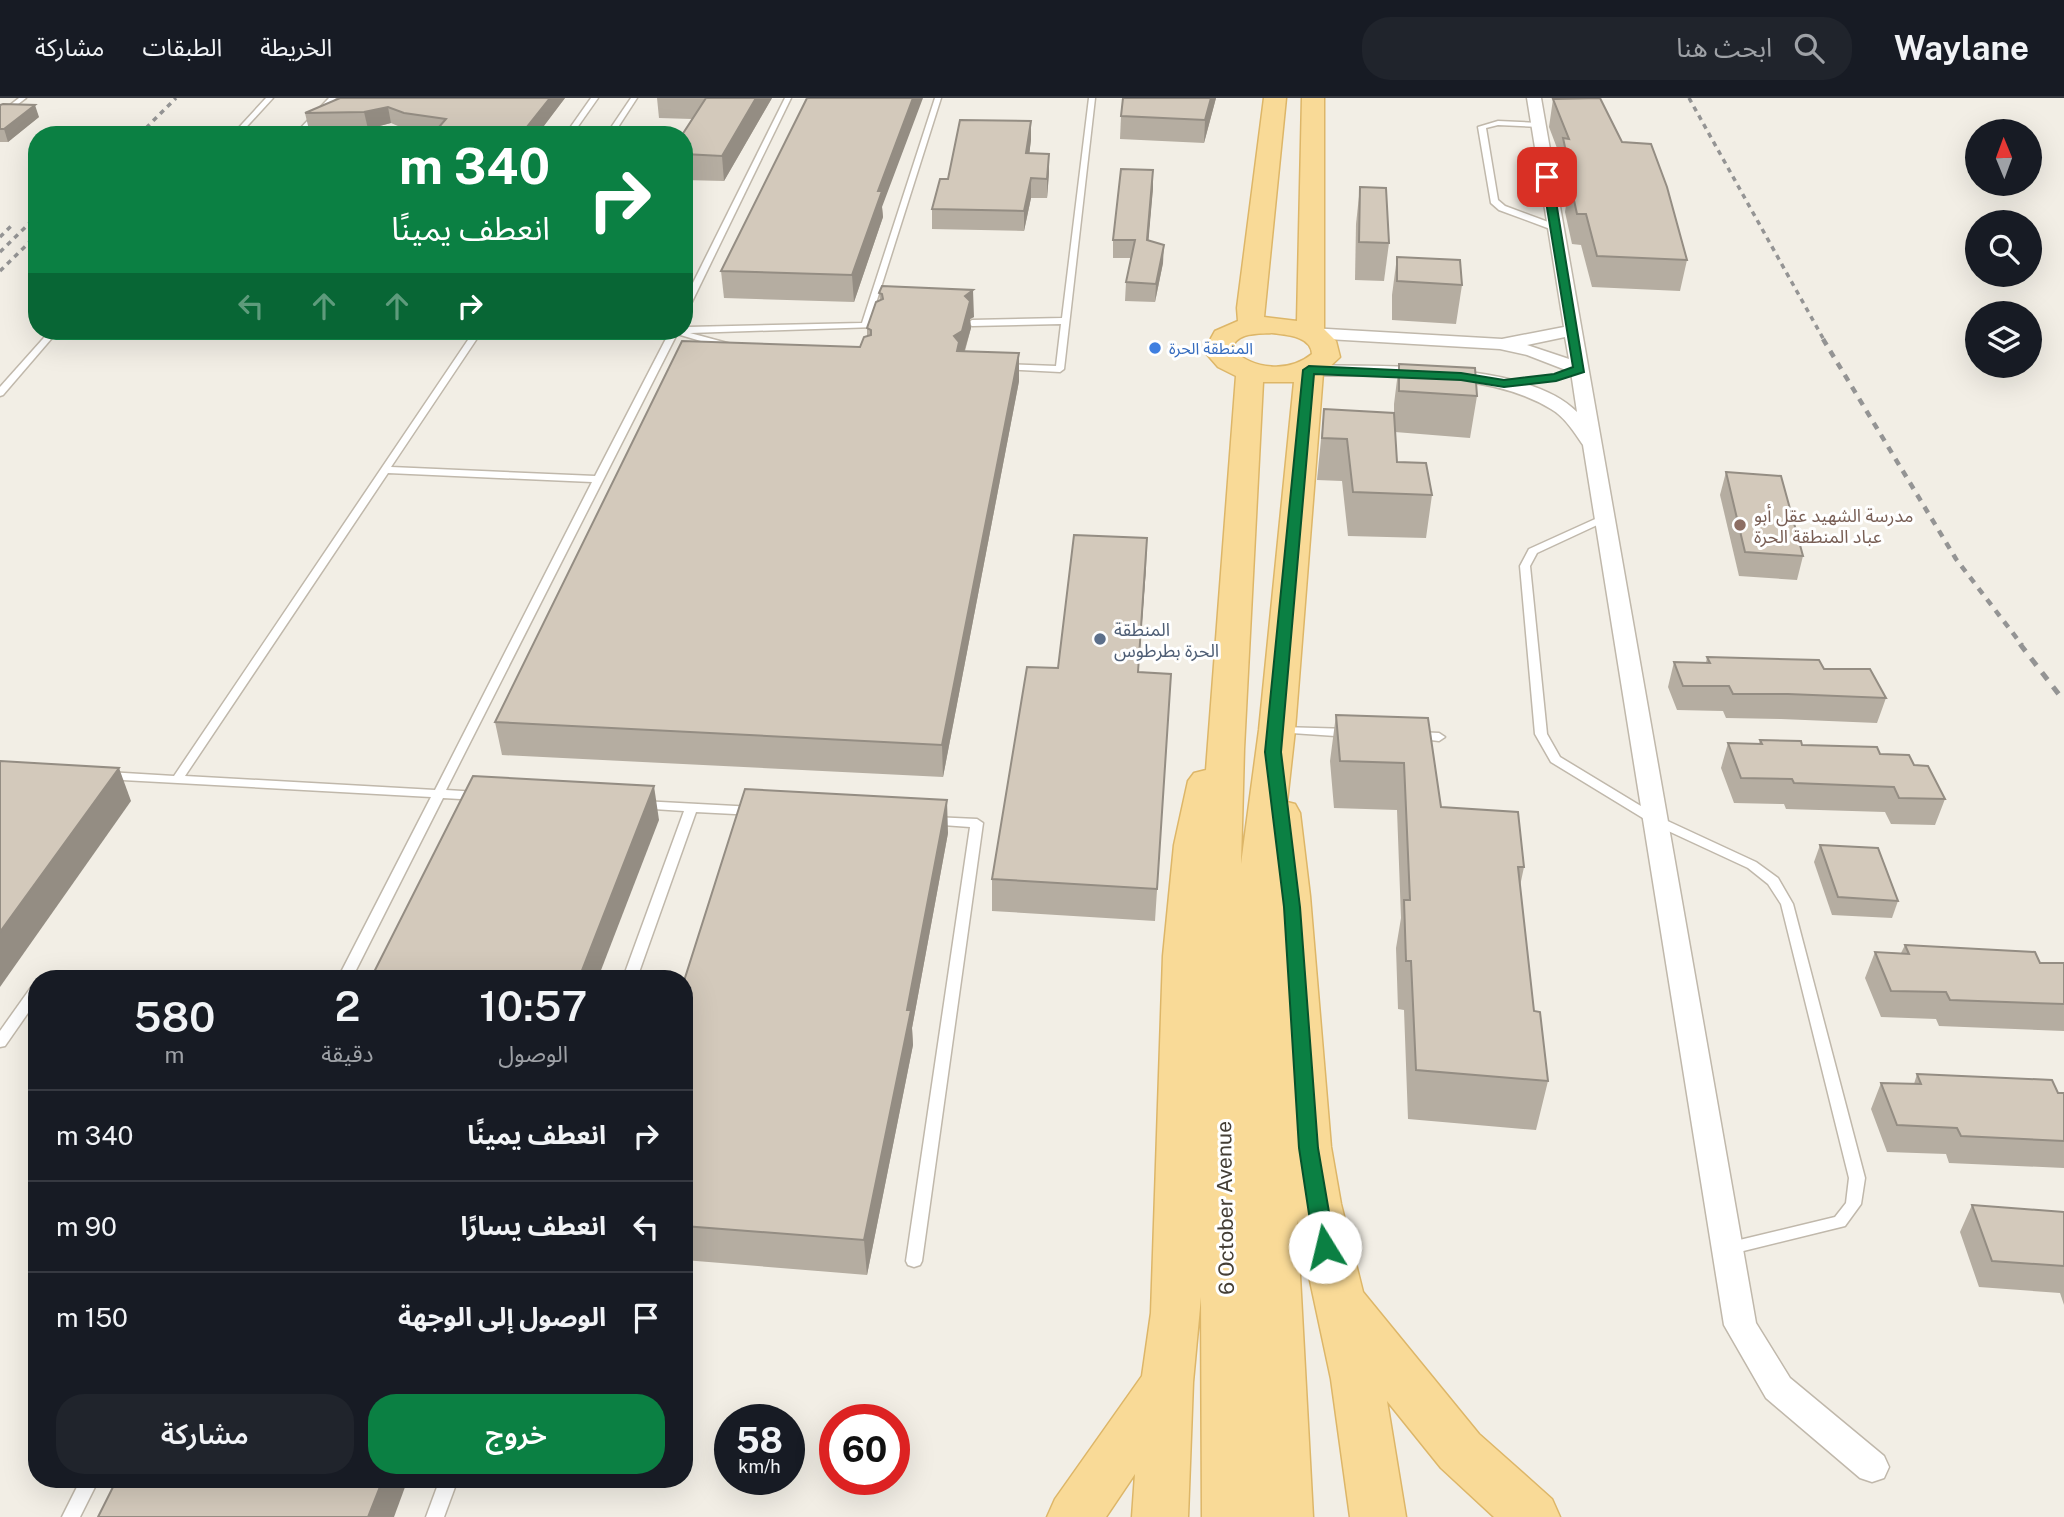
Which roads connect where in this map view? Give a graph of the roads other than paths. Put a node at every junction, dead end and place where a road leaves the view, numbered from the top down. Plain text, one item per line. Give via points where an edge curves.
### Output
1 (23, 98) edge
2 (270, 98) edge
3 (334, 98) edge
4 (595, 98) edge
5 (634, 98) edge
6 (788, 98) edge
7 (938, 98) edge
8 (1092, 98) edge
9 (1275, 98) edge
10 (1313, 98) edge
11 (1534, 98) edge
12 (0, 116) edge
13 (1539, 125) junction
14 (244, 126) edge
15 (306, 126) edge
16 (575, 126) edge
17 (615, 126) edge
18 (1556, 229) junction
19 (693, 292) edge
20 (1064, 321) junction
21 (972, 323) dead end
22 (879, 325) edge
23 (865, 326) junction
24 (1251, 326) junction
25 (693, 330) edge
26 (1573, 330) junction
27 (1310, 333) junction
28 (693, 336) edge
29 (46, 340) edge
30 (472, 340) edge
31 (670, 340) edge
32 (1500, 344) junction
33 (740, 349) edge
34 (998, 367) edge
35 (1580, 369) junction
36 (1309, 370) junction
37 (1250, 371) junction
38 (1504, 383) junction
39 (0, 393) edge
40 (1592, 445) junction
41 (385, 470) junction
42 (599, 478) junction
43 (1604, 517) junction
44 (1358, 733) edge
45 (1398, 735) edge
46 (1439, 737) dead end
47 (1275, 741) junction
48 (1225, 749) junction
49 (96, 775) edge
50 (177, 780) junction
51 (439, 794) junction
52 (492, 797) edge
53 (625, 804) edge
54 (691, 808) junction
55 (773, 812) edge
56 (922, 820) edge
57 (1655, 820) junction
58 (1240, 900) junction
59 (349, 970) edge
60 (633, 970) edge
61 (28, 1002) edge
62 (0, 1042) edge
63 (1727, 1249) junction
64 (914, 1261) dead end
65 (1339, 1298) junction
66 (1167, 1382) junction
67 (1872, 1467) dead end
68 (86, 1488) edge
69 (446, 1488) edge
70 (71, 1517) edge
71 (435, 1517) edge
72 (1075, 1517) edge
73 (1160, 1517) edge
74 (1230, 1517) edge
75 (1285, 1517) edge
76 (1378, 1517) edge
77 (1532, 1517) edge

1 - 12 lane
2 - 14 lane
3 - 15 lane
4 - 16 lane
5 - 17 lane
6 - 19 lane
7 - 23 lane
8 - 20 lane
9 - 24 main road
10 - 27 main road
11 - 13 street
13 - 18 street
13 - 18 lane via 1482,127 1494,201
18 - 26 street
20 - 21 lane
20 - 34 lane via 1060,369
22 - 23 lane
23 - 25 lane
24 - 27 main road via 1282,326
24 - 37 main road via 1225,335 1218,343 1223,359
26 - 32 street
26 - 35 street
27 - 32 street
27 - 36 main road via 1327,349 1320,364
28 - 33 lane
29 - 39 lane
30 - 41 lane
31 - 42 lane
32 - 35 street
35 - 38 street
35 - 40 street
36 - 37 main road
36 - 38 street
36 - 47 main road
37 - 48 main road
38 - 40 street via 1538,393 1561,407
40 - 43 street
41 - 42 lane
41 - 50 lane
42 - 51 lane
43 - 57 street
43 - 57 lane via 1532,551 1525,566 1541,734 1555,759
44 - 47 lane
45 - 46 lane
47 - 58 main road via 1262,846
47 - 65 main road via 1292,907 1308,1148
48 - 58 main road
48 - 66 main road via 1209,774 1188,892 1176,1313
49 - 50 lane
50 - 51 lane
51 - 52 lane
51 - 59 lane
53 - 54 lane
54 - 55 lane
54 - 60 lane
56 - 64 lane via 977,823
57 - 63 street
57 - 63 lane via 1752,865 1773,881 1787,904 1857,1178 1853,1204 1840,1222
58 - 74 main road, 6 October Avenue
58 - 75 main road
61 - 62 lane
63 - 67 street via 1740,1325 1778,1388
65 - 76 main road
65 - 77 main road via 1461,1451
66 - 72 main road
66 - 73 main road
68 - 70 lane
69 - 71 lane

